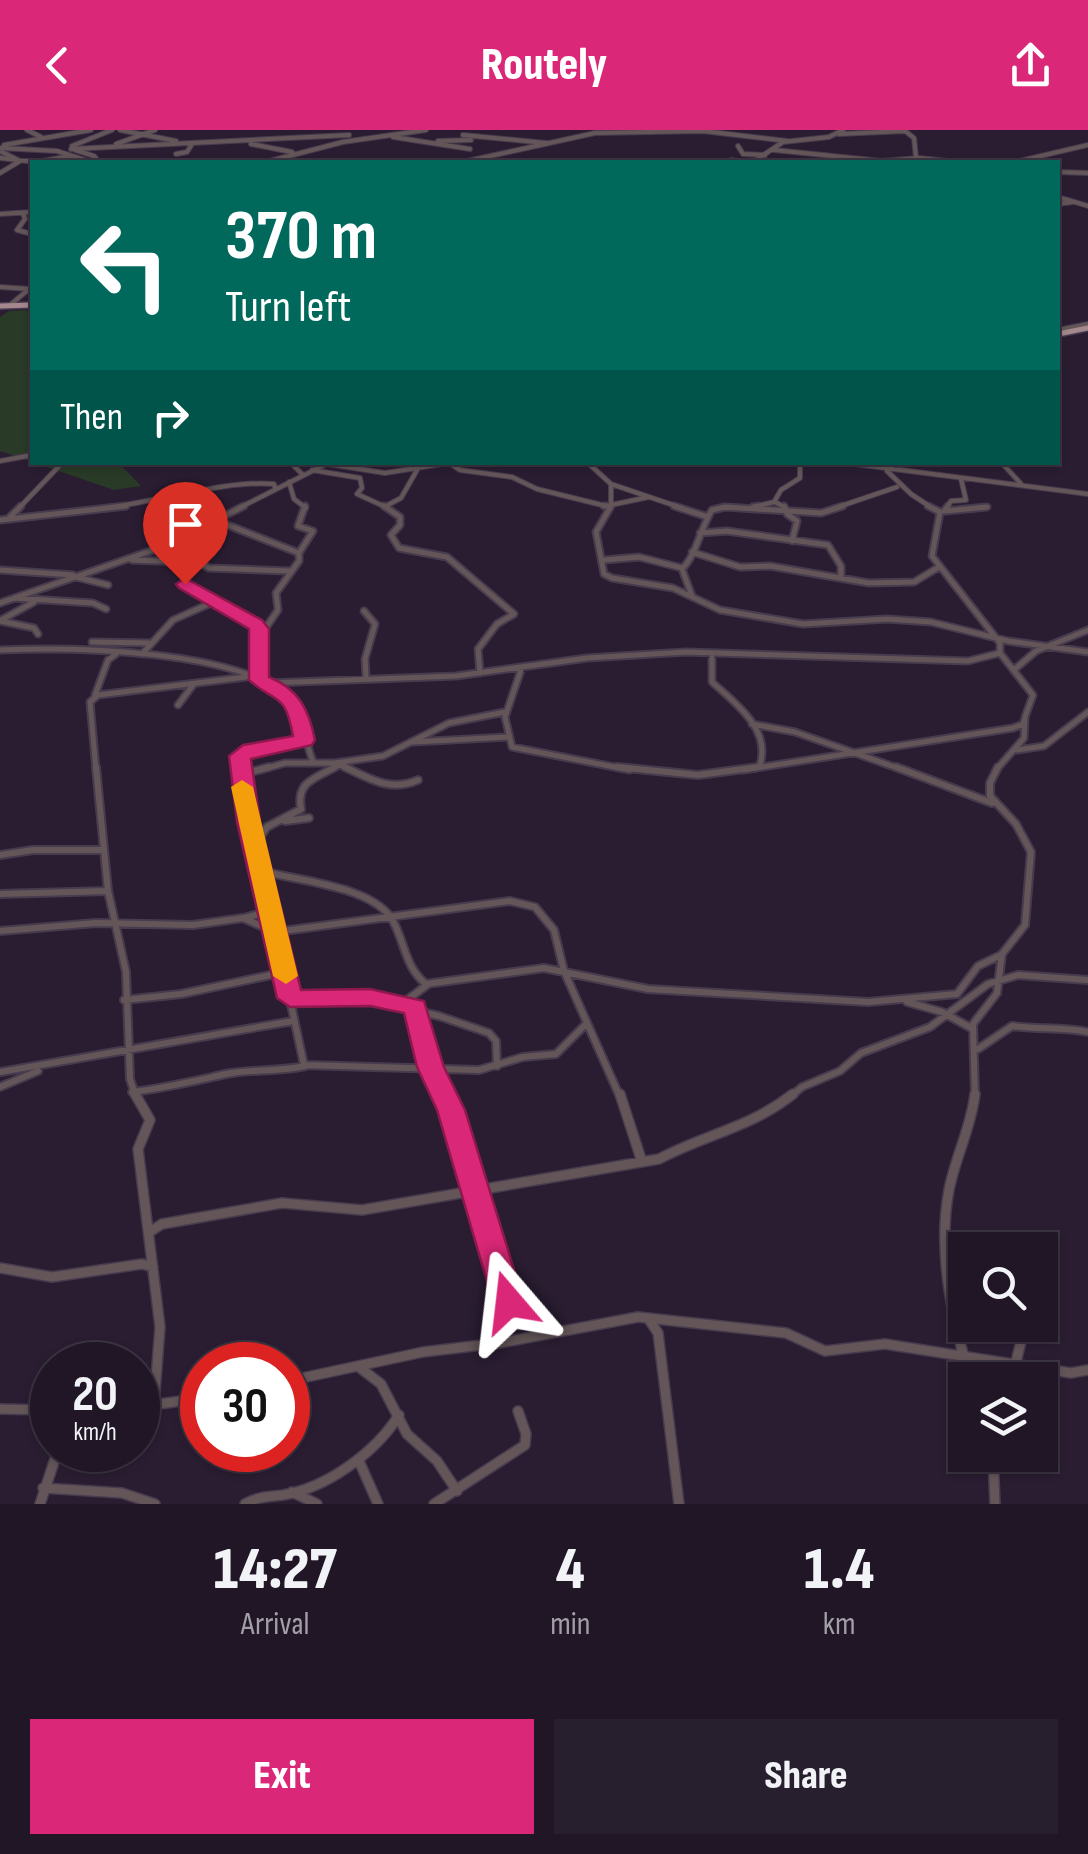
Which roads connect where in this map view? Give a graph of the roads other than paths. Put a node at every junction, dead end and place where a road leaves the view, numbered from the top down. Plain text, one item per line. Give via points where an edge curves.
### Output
1 (27, 130) edge
2 (91, 130) edge
3 (112, 130) edge
4 (120, 130) edge
5 (155, 130) edge
6 (342, 130) edge
7 (426, 130) edge
8 (588, 130) edge
9 (673, 130) edge
10 (843, 130) edge
11 (905, 130) edge
12 (686, 132) edge
13 (144, 133) edge
14 (619, 134) junction
15 (837, 134) junction
16 (583, 135) junction
17 (384, 136) junction
18 (636, 137) dead end
19 (42, 138) junction
20 (350, 138) junction
21 (464, 138) junction
22 (788, 141) junction
23 (427, 142) junction
24 (240, 143) junction
25 (192, 144) junction
26 (550, 144) junction
27 (1088, 145) edge
28 (738, 146) dead end
29 (110, 147) junction
30 (69, 148) junction
31 (470, 149) junction
32 (774, 150) junction
33 (57, 151) junction
34 (0, 152) edge
35 (288, 152) junction
36 (308, 152) junction
37 (176, 154) dead end
38 (72, 156) junction
39 (766, 156) junction
40 (279, 158) junction
41 (918, 158) junction
42 (20, 160) junction
43 (52, 160) edge
44 (85, 160) edge
45 (97, 160) edge
46 (272, 160) edge
47 (473, 160) joint
48 (757, 160) edge
49 (872, 160) edge
50 (894, 160) edge
51 (937, 160) edge
52 (1024, 160) edge
53 (30, 161) edge
54 (1088, 171) edge
55 (1060, 172) edge
56 (0, 173) edge
57 (1060, 198) edge
58 (1073, 202) junction
59 (1060, 204) edge
60 (1088, 206) edge
61 (30, 212) edge
62 (23, 213) junction
63 (0, 214) edge
64 (30, 233) edge
65 (0, 287) edge
66 (30, 288) edge
67 (30, 289) edge
68 (30, 305) edge
69 (0, 306) edge
70 (10, 306) junction
71 (1088, 326) edge
72 (1060, 332) edge
73 (30, 454) edge
74 (0, 458) edge
75 (60, 465) edge
76 (293, 465) edge
77 (324, 465) edge
78 (340, 465) edge
79 (438, 465) edge
80 (452, 465) edge
81 (590, 465) edge
82 (800, 465) edge
83 (855, 465) edge
84 (894, 465) edge
85 (1004, 465) edge
86 (418, 469) junction
87 (312, 470) junction
88 (887, 471) junction
89 (304, 475) junction
90 (961, 479) junction
91 (981, 481) junction
92 (290, 482) junction
93 (610, 484) junction
94 (1023, 486) junction
95 (897, 487) junction
96 (980, 490) dead end
97 (273, 491) junction
98 (1088, 494) edge
99 (649, 498) junction
100 (775, 502) junction
101 (384, 506) junction
102 (612, 506) junction
103 (988, 507) dead end
104 (744, 509) junction
105 (942, 511) junction
106 (787, 514) junction
107 (708, 518) junction
108 (4, 520) edge
109 (214, 520) junction
110 (700, 533) junction
111 (791, 542) junction
112 (168, 545) junction
113 (692, 552) junction
114 (299, 554) junction
115 (182, 558) junction
116 (126, 560) junction
117 (604, 560) junction
118 (938, 567) dead end
119 (682, 568) junction
120 (1, 571) edge
121 (289, 571) junction
122 (75, 576) junction
123 (841, 577) junction
124 (108, 586) dead end
125 (692, 596) junction
126 (13, 598) junction
127 (35, 601) junction
128 (0, 603) edge
129 (212, 603) junction
130 (106, 609) dead end
131 (364, 611) dead end
132 (0, 621) edge
133 (259, 629) junction
134 (1088, 630) edge
135 (38, 634) dead end
136 (993, 637) junction
137 (92, 642) dead end
138 (150, 642) junction
139 (1046, 647) junction
140 (0, 650) edge
141 (119, 652) junction
142 (1088, 652) edge
143 (1000, 653) junction
144 (142, 654) junction
145 (711, 654) junction
146 (522, 668) junction
147 (1015, 669) junction
148 (480, 673) junction
149 (246, 677) junction
150 (366, 677) junction
151 (259, 680) junction
152 (269, 683) junction
153 (194, 684) junction
154 (95, 696) junction
155 (178, 705) dead end
156 (504, 712) junction
157 (1088, 712) edge
158 (752, 724) junction
159 (1023, 726) junction
160 (507, 737) junction
161 (305, 740) junction
162 (412, 742) junction
163 (854, 751) junction
164 (1014, 751) junction
165 (314, 763) junction
166 (338, 764) junction
167 (760, 765) junction
168 (240, 775) junction
169 (418, 780) dead end
170 (992, 804) junction
171 (309, 818) dead end
172 (279, 822) junction
173 (256, 843) junction
174 (103, 850) junction
175 (0, 855) edge
176 (262, 871) junction
177 (108, 892) junction
178 (0, 894) edge
179 (270, 911) junction
180 (390, 914) junction
181 (242, 918) junction
182 (116, 923) junction
183 (0, 931) edge
184 (275, 932) junction
185 (1002, 954) junction
186 (564, 971) junction
187 (285, 972) junction
188 (999, 980) junction
189 (1088, 980) edge
190 (428, 984) junction
191 (290, 998) junction
192 (124, 1000) junction
193 (901, 1001) junction
194 (403, 1003) junction
195 (415, 1007) junction
196 (946, 1016) junction
197 (293, 1022) junction
198 (587, 1023) junction
199 (974, 1030) junction
200 (1088, 1032) edge
201 (977, 1049) junction
202 (129, 1051) junction
203 (306, 1066) junction
204 (497, 1066) junction
205 (48, 1067) junction
206 (430, 1067) junction
207 (0, 1072) edge
208 (2, 1087) edge
209 (132, 1092) junction
210 (642, 1162) junction
211 (476, 1191) junction
212 (150, 1230) junction
213 (153, 1267) junction
214 (0, 1268) edge
215 (647, 1318) junction
216 (667, 1320) junction
217 (508, 1329) junction
218 (658, 1333) junction
219 (518, 1340) junction
220 (159, 1342) edge
221 (1021, 1342) edge
222 (499, 1343) junction
223 (962, 1355) junction
224 (965, 1362) edge
225 (1016, 1362) joint
226 (359, 1367) junction
227 (1088, 1370) edge
228 (1058, 1371) edge
229 (310, 1377) edge
230 (0, 1409) edge
231 (30, 1410) edge
232 (518, 1411) dead end
233 (399, 1415) junction
234 (359, 1461) junction
235 (50, 1472) edge
236 (994, 1472) edge
237 (44, 1488) junction
238 (457, 1491) junction
239 (291, 1492) junction
240 (40, 1504) edge
241 (154, 1504) edge
242 (245, 1504) edge
243 (317, 1504) edge
244 (378, 1504) edge
245 (434, 1504) edge
246 (679, 1504) edge
247 (995, 1504) edge

1 - 19 street
2 - 19 street
3 - 30 street
4 - 13 street
5 - 13 street
6 - 20 street
7 - 17 street
8 - 16 street
9 - 12 street
10 - 15 street
11 - 15 street
11 - 41 street
12 - 14 street
12 - 22 street
13 - 25 street
13 - 29 street
14 - 16 street
14 - 18 street
15 - 22 street
16 - 26 street
17 - 20 street
17 - 23 street
19 - 34 street
20 - 24 street via 294,135
20 - 36 street
21 - 23 street
21 - 26 street
21 - 31 street
22 - 32 street
23 - 31 street
24 - 25 street
24 - 35 street
25 - 29 street
25 - 37 street
26 - 47 street
27 - 52 street
28 - 39 street
29 - 30 street
30 - 33 street
30 - 45 street
31 - 47 street via 477,154
32 - 39 street
32 - 49 street
33 - 34 street
33 - 38 street
34 - 42 street
34 - 42 street
35 - 36 street
35 - 40 street
36 - 40 street
38 - 43 street
38 - 44 street
39 - 48 street
40 - 46 street
41 - 50 street
41 - 51 street
42 - 53 street
42 - 56 street
54 - 55 street
57 - 58 street
58 - 59 street
58 - 60 street
61 - 62 street
62 - 63 street
62 - 64 street via 18,230
65 - 66 street
67 - 70 street
68 - 70 main road
69 - 70 main road
71 - 72 main road
73 - 74 street
75 - 108 street
76 - 89 street
77 - 87 street
78 - 86 street via 385,473
79 - 86 street
80 - 102 street
81 - 93 street
82 - 100 street via 800,478
83 - 88 street
84 - 88 street
85 - 94 street
86 - 101 street via 400,498
87 - 89 street
87 - 101 street via 360,478 356,493
88 - 90 street
88 - 95 street
89 - 92 street
90 - 91 street
90 - 105 street via 966,500
91 - 94 street
91 - 96 street
92 - 97 street
92 - 114 street via 294,499 307,506 298,526 313,530
93 - 99 street
93 - 102 street
94 - 98 street
95 - 105 street
95 - 106 street via 831,512
97 - 108 street via 275,485 250,482 150,503
97 - 109 street
99 - 102 street
99 - 107 street
100 - 104 street
100 - 106 street
101 - 148 street via 400,517 391,535 399,548 449,558 514,610 481,644
102 - 117 street via 596,530
103 - 105 street
104 - 106 street
104 - 107 street via 717,508
105 - 136 street via 931,554
106 - 111 street via 798,526
107 - 110 street
109 - 112 street
109 - 114 street
110 - 111 street
110 - 113 street
111 - 123 street via 830,546
112 - 115 street
112 - 116 street
113 - 119 street
113 - 123 street via 739,567
114 - 121 street
115 - 116 street
115 - 121 street via 234,572
115 - 129 street via 185,584
116 - 122 street
117 - 119 street via 639,557
117 - 125 street via 604,574 612,578
118 - 123 street via 908,583
119 - 125 street
120 - 122 street
121 - 133 street via 275,595 278,610
122 - 124 street
122 - 126 street
125 - 136 street via 720,610 803,624 906,620
126 - 127 street
126 - 128 street
127 - 130 street
127 - 132 street
129 - 133 street
129 - 138 street via 174,619
131 - 150 street via 375,624 362,658
132 - 135 street
133 - 151 street
134 - 139 street
136 - 139 street
136 - 143 street
137 - 138 street
138 - 144 street
139 - 142 street
139 - 147 street
140 - 141 street
141 - 144 street
141 - 154 street via 108,660
143 - 145 street via 968,661
143 - 147 street
144 - 149 street
145 - 146 street via 610,656
145 - 158 street via 712,684
146 - 148 street
146 - 156 street
147 - 159 street via 1033,694
148 - 150 street
149 - 151 street
149 - 153 street
150 - 152 street
151 - 152 street
152 - 161 street via 298,707
153 - 154 street
153 - 155 street
154 - 174 street via 90,720
156 - 160 street
156 - 162 street via 454,721
157 - 164 street via 1044,746
158 - 163 street
158 - 167 street via 764,753
159 - 163 street
159 - 164 street via 1023,744
160 - 162 street
160 - 167 street via 515,750 637,771 698,774
161 - 165 street
161 - 168 street via 245,752
162 - 166 street via 386,755
163 - 167 street
163 - 170 street
164 - 170 street via 994,771
165 - 166 street
165 - 168 street
166 - 169 street via 380,784
166 - 172 street via 302,785 301,809
168 - 173 street
170 - 185 street via 1016,824 1031,852 1027,916
171 - 172 street
172 - 173 street
173 - 176 street
174 - 175 street
174 - 177 street
176 - 179 street
176 - 180 street via 356,892
177 - 178 street
177 - 182 street
179 - 181 street
179 - 184 street
180 - 184 street
180 - 186 street via 510,901 532,905 554,930
180 - 190 street via 412,971
181 - 182 street via 193,925
181 - 184 street
182 - 183 street
182 - 192 street
184 - 187 street
185 - 188 street
185 - 193 street via 978,966 956,994
186 - 190 street
186 - 193 street via 630,988
186 - 198 street
187 - 191 street
187 - 192 street
188 - 189 street
188 - 196 street
188 - 199 street
190 - 194 street
191 - 194 street
191 - 197 street
192 - 202 street
193 - 196 street
194 - 195 street
195 - 204 street via 488,1034 496,1041
195 - 206 street
196 - 199 street
196 - 210 street via 865,1051 764,1117
197 - 202 street
197 - 203 street
198 - 204 street via 556,1054
198 - 210 street
199 - 201 street
200 - 201 street via 1012,1026
201 - 223 street via 945,1237
202 - 205 street
202 - 209 street
203 - 206 street
203 - 209 street
204 - 206 street
205 - 207 street
205 - 208 street
206 - 211 street
209 - 212 street via 150,1120 138,1150
210 - 211 street
211 - 212 street via 362,1210 282,1203
211 - 217 street via 509,1302
212 - 213 street
213 - 214 street via 50,1277
213 - 220 street
215 - 216 street
215 - 218 street
215 - 219 street
216 - 218 street
216 - 223 street via 786,1332 825,1352 884,1344
217 - 219 street
217 - 222 street
218 - 246 street
219 - 222 street
221 - 225 street
222 - 226 street
223 - 224 street
223 - 225 street
226 - 229 street
226 - 233 street via 381,1384
227 - 228 street
230 - 231 street
232 - 238 street via 525,1445
233 - 234 street
233 - 238 street via 407,1434
234 - 239 street
234 - 244 street
235 - 237 street
236 - 247 street
237 - 240 street
237 - 241 street via 122,1493
238 - 245 street
239 - 242 street
239 - 243 street

